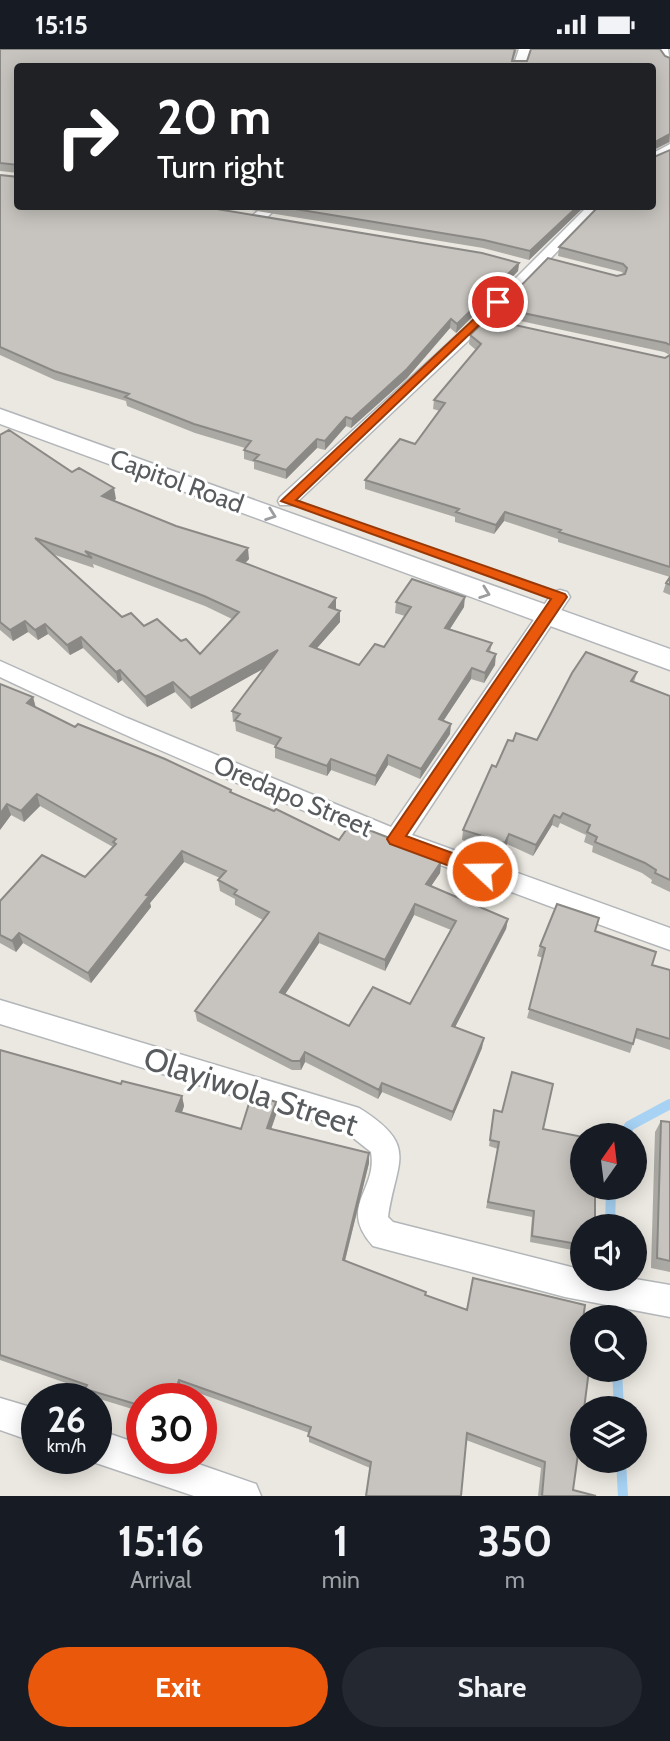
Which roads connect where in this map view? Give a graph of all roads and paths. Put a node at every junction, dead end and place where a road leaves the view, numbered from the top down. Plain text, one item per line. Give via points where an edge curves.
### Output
1 (662, 49) edge
2 (670, 60) edge
3 (265, 210) edge
4 (591, 210) edge
5 (280, 222) edge
6 (531, 263) junction
7 (567, 264) edge
8 (482, 320) junction
9 (508, 325) edge
10 (0, 398) edge
11 (0, 417) edge
12 (287, 501) junction
13 (553, 606) junction
14 (670, 637) edge
15 (670, 660) edge
16 (0, 668) edge
17 (396, 839) junction
18 (670, 939) edge
19 (0, 1012) edge
20 (670, 1301) edge
21 (0, 1414) edge
22 (21, 1421) edge
23 (112, 1451) edge
24 (244, 1496) edge

1 - 2 street
3 - 5 street via 252,217
4 - 6 street
6 - 7 street
6 - 8 street
8 - 9 street
8 - 12 street
10 - 12 main road, Capitol Road
11 -> 13 main road, Capitol Road
12 - 13 main road, Capitol Road
13 - 14 main road, Capitol Road
13 - 15 main road, Capitol Road
13 - 17 street
16 - 17 street, Oredapo Street via 119,724
17 - 18 street, Oredapo Street
19 - 20 street, Olayiwola Street via 349,1118 370,1129 383,1144 389,1164 372,1222 384,1235 565,1282
21 - 22 street
23 - 24 street

